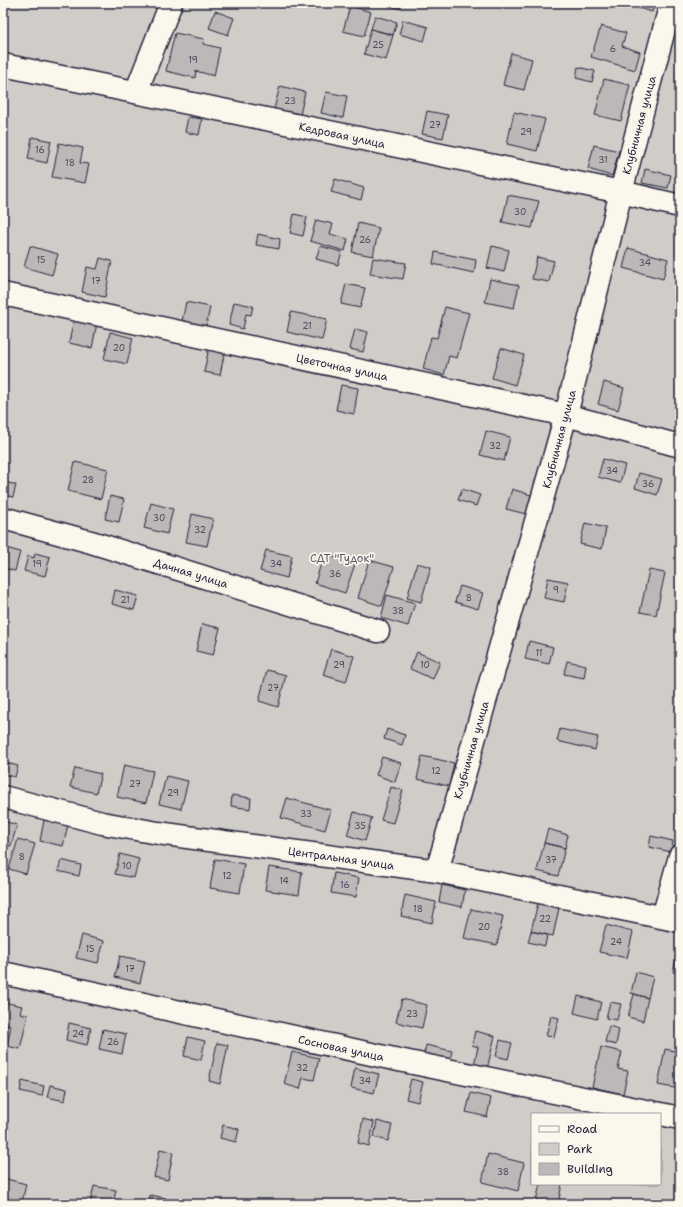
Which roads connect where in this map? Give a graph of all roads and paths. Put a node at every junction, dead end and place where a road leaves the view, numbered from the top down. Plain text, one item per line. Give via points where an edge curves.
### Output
1 (170, 3) edge
2 (671, 3) edge
3 (3, 66) edge
4 (136, 92) junction
5 (621, 192) junction
6 (680, 206) edge
7 (3, 294) edge
8 (566, 415) junction
9 (680, 446) edge
10 (3, 518) edge
11 (378, 631) dead end
12 (3, 797) edge
13 (680, 856) edge
14 (437, 871) junction
15 (671, 919) edge
16 (3, 973) edge
17 (656, 1113) edge
18 (661, 1114) edge
19 (680, 1118) edge

1 - 4 street
2 - 5 street, Клубничная улица
3 - 4 street, Кедровая улица
4 - 5 street, Кедровая улица
5 - 6 street, Кедровая улица
5 - 8 street, Клубничная улица
7 - 8 street, Цветочная улица
8 - 9 street, Цветочная улица
8 - 14 street, Клубничная улица
10 - 11 street, Дачная улица via 91,542
12 - 14 street, Центральная улица via 102,824
13 - 15 street
14 - 15 street, Центральная улица
16 - 17 street, Сосновая улица via 394,1059
18 - 19 street, Сосновая улица

